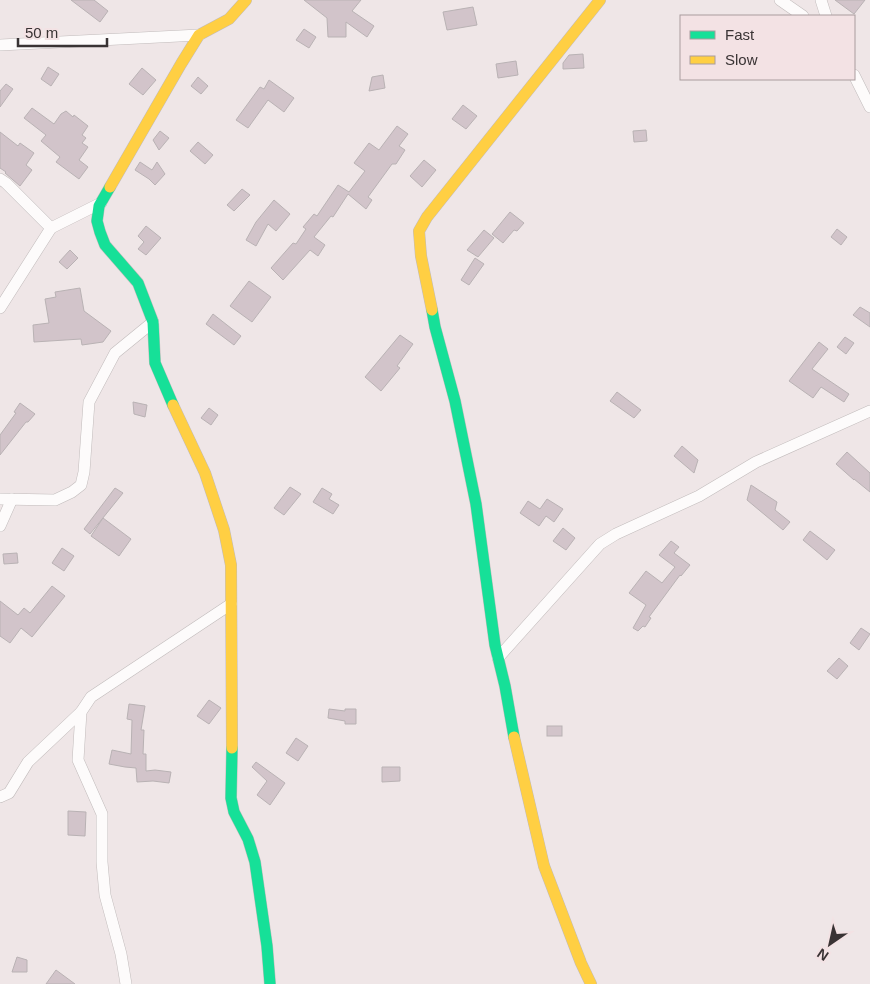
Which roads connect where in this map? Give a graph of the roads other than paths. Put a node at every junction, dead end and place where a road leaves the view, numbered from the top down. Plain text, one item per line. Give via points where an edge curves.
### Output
1 (246, 0) edge
2 (600, 0) edge
3 (780, 0) edge
4 (820, 0) edge
5 (802, 15) edge
6 (826, 15) edge
7 (199, 35) junction
8 (0, 45) edge
9 (856, 80) edge
10 (870, 80) edge
11 (870, 107) edge
12 (0, 179) edge
13 (102, 203) junction
14 (51, 228) junction
15 (0, 308) edge
16 (153, 322) junction
17 (870, 410) edge
18 (6, 499) edge
19 (0, 526) edge
20 (231, 604) junction
21 (498, 658) junction
22 (81, 712) junction
23 (0, 797) edge
24 (126, 984) edge
25 (270, 984) edge
26 (591, 984) edge

1 - 7 street via 229,18
2 - 21 street via 419,231 435,327 455,401 476,504
3 - 5 street
4 - 6 street
7 - 8 street
7 - 13 street
9 - 10 street
9 - 11 street
12 - 14 street
13 - 14 street
13 - 16 street via 97,221 105,245 138,283
14 - 15 street
16 - 18 street via 115,354 88,402 81,485 55,500
16 - 20 street via 155,363 205,473 224,530 231,565
17 - 21 street via 756,462 699,496 600,544
18 - 19 street
20 - 22 street via 91,697
20 - 25 street via 231,798 255,862
21 - 26 street via 544,866
22 - 23 street via 28,762 9,793
22 - 24 street via 78,760 102,814 105,895

